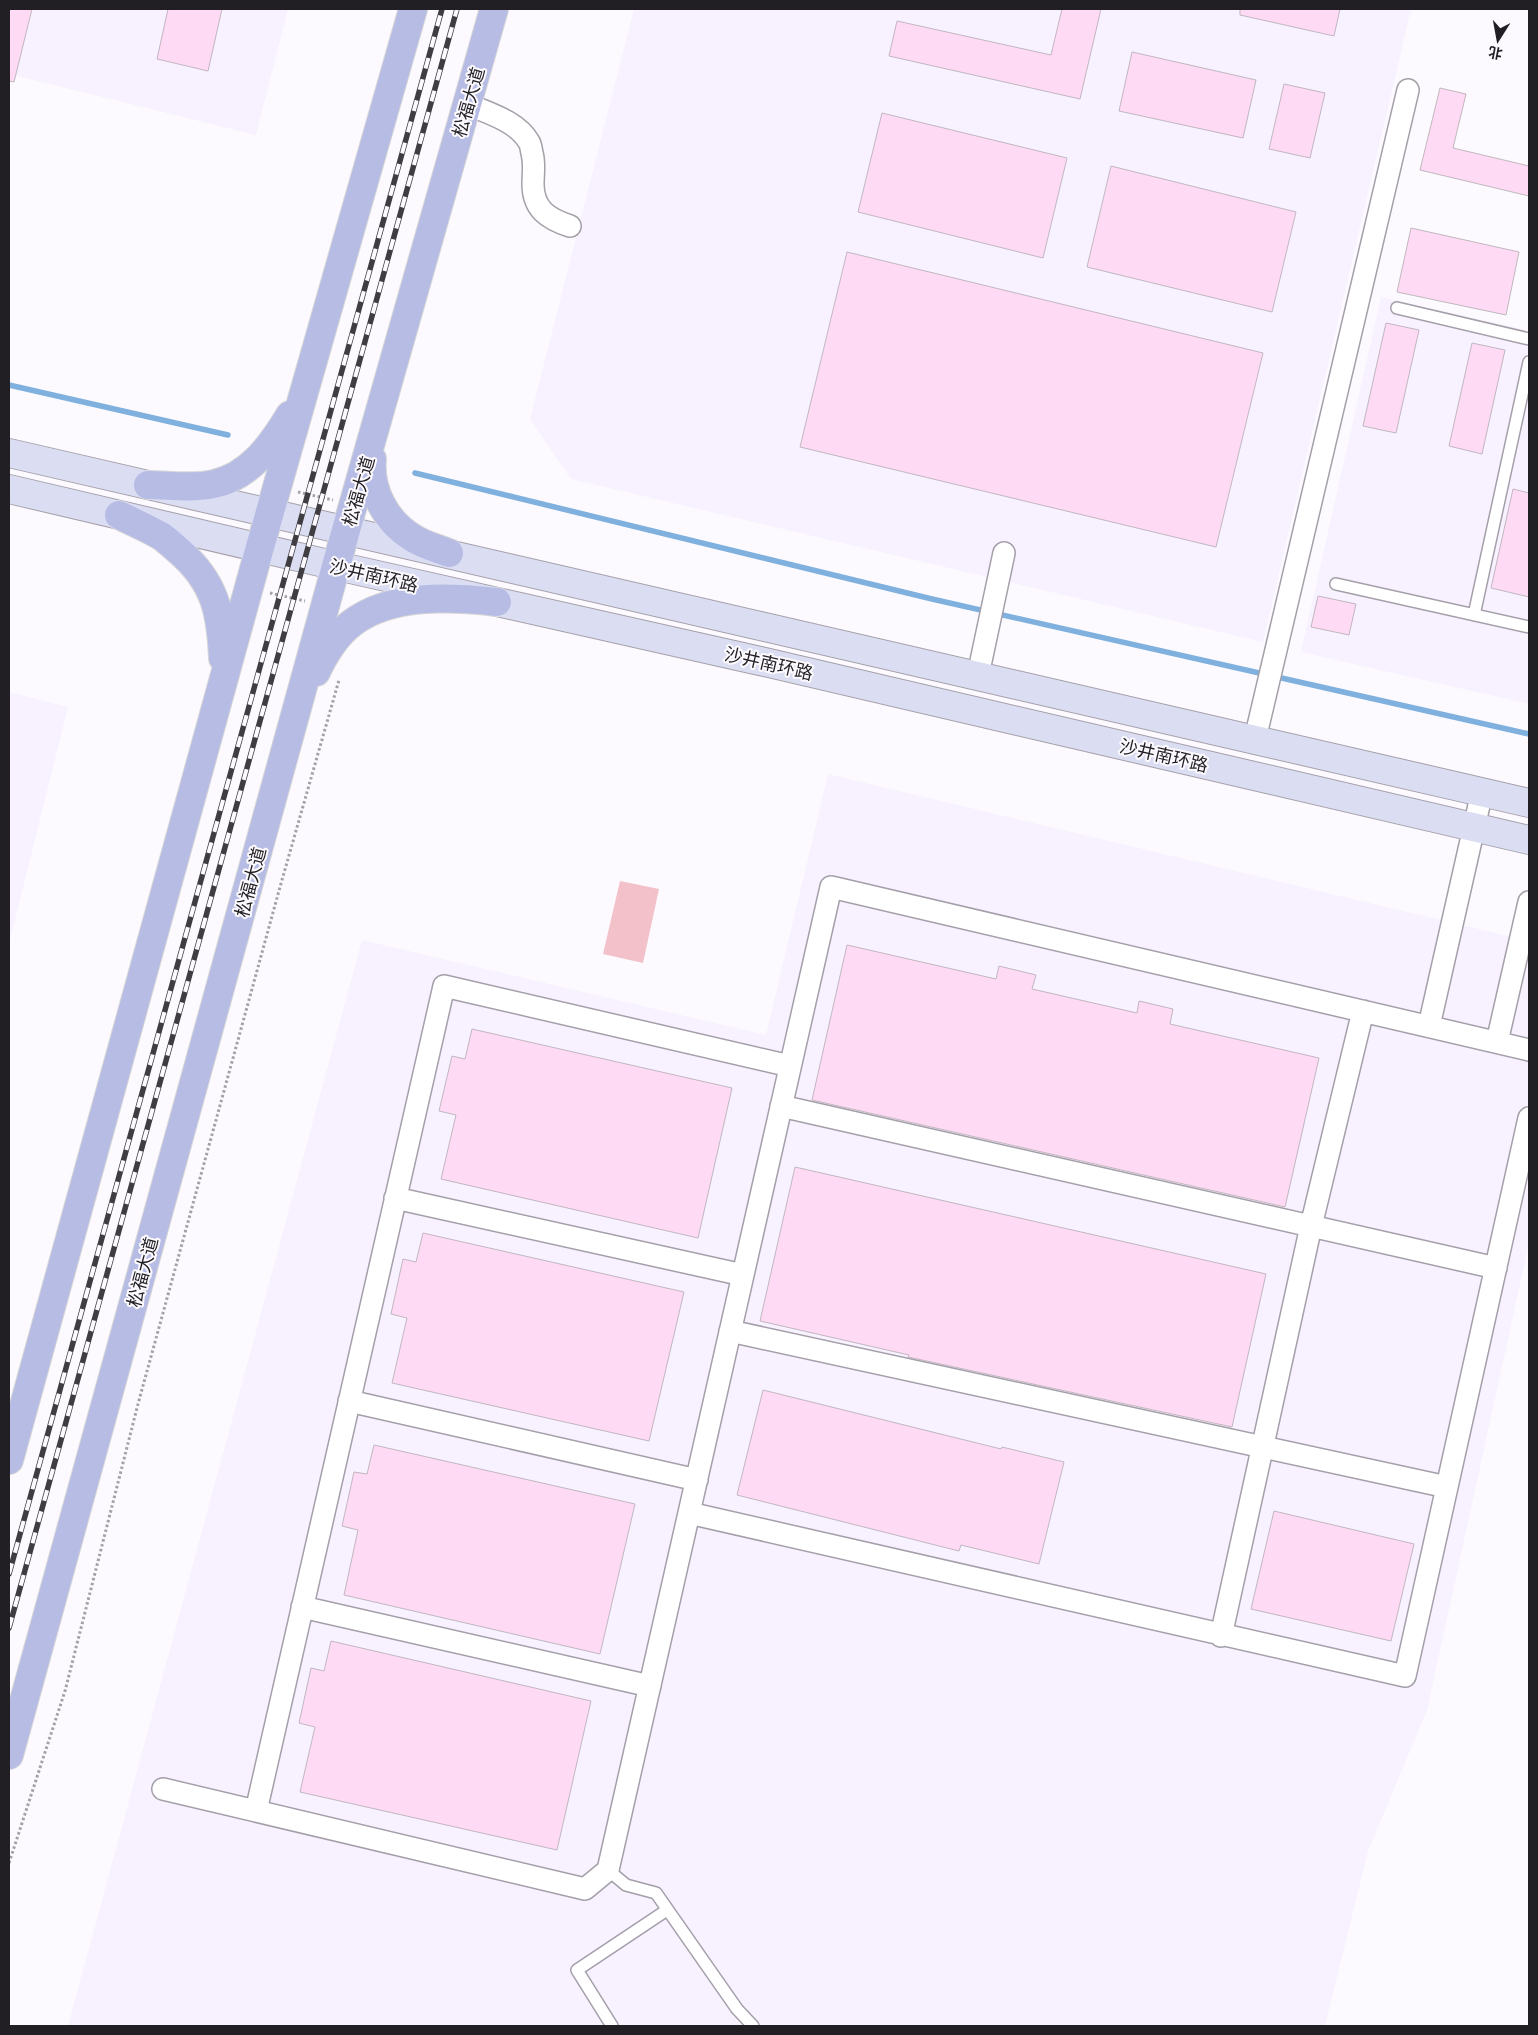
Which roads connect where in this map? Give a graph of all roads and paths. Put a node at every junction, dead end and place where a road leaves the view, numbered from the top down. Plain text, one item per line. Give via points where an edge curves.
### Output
1 (413, 9) edge
2 (494, 9) edge
3 (1408, 90) dead end
4 (467, 104) junction
5 (570, 226) dead end
6 (1397, 308) dead end
7 (1529, 339) edge
8 (1529, 362) edge
9 (307, 383) junction
10 (374, 432) junction
11 (9, 453) edge
12 (148, 484) junction
13 (9, 489) edge
14 (290, 490) dead end
15 (337, 501) dead end
16 (270, 513) junction
17 (119, 514) junction
18 (346, 530) junction
19 (260, 547) junction
20 (1004, 552) dead end
21 (449, 553) junction
22 (336, 566) junction
23 (1336, 584) dead end
24 (269, 593) dead end
25 (497, 602) junction
26 (310, 603) dead end
27 (1474, 615) junction
28 (1529, 627) edge
29 (978, 675) junction
30 (224, 678) junction
31 (339, 679) dead end
32 (299, 704) junction
33 (1255, 739) junction
34 (1482, 792) junction
35 (1529, 803) edge
36 (1473, 826) junction
37 (1529, 840) edge
38 (1529, 902) edge
39 (1363, 1011) junction
40 (1429, 1026) junction
41 (1497, 1042) junction
42 (1529, 1050) edge
43 (790, 1066) junction
44 (781, 1106) junction
45 (1529, 1118) edge
46 (396, 1198) junction
47 (1311, 1226) junction
48 (1496, 1268) junction
49 (743, 1274) junction
50 (730, 1330) junction
51 (349, 1401) junction
52 (1263, 1448) junction
53 (9, 1460) edge
54 (697, 1480) junction
55 (1447, 1487) junction
56 (689, 1513) junction
57 (302, 1608) junction
58 (1220, 1636) junction
59 (650, 1686) junction
60 (9, 1755) edge
61 (164, 1789) dead end
62 (256, 1811) junction
63 (9, 1863) edge
64 (608, 1870) junction
65 (668, 1910) junction
66 (612, 2026) edge
67 (753, 2026) edge

1 - 9 main road
2 - 4 main road, 松福大道
3 - 33 street
4 - 5 street via 514,126 530,142 535,163 535,202 544,215
4 - 10 main road, 松福大道
6 - 7 lane
8 - 27 lane
9 - 12 main road via 280,431 258,460 243,472 214,484
9 - 16 main road
10 - 18 main road, 松福大道
10 - 21 main road via 371,470 375,491 390,519 413,538
11 - 12 main road, 沙井南环路
12 - 16 main road, 沙井南环路
13 - 17 main road, 沙井南环路
14 - 15 path
16 - 18 main road, 沙井南环路
16 - 19 main road
17 - 19 main road, 沙井南环路
17 - 30 main road via 163,537 192,562 205,579 222,634
18 - 21 main road, 沙井南环路
18 - 22 main road, 松福大道
19 - 22 main road, 沙井南环路
19 - 30 main road
20 - 29 street
21 - 29 main road, 沙井南环路
22 - 25 main road, 沙井南环路
22 - 32 main road, 松福大道
23 - 27 lane
24 - 26 path
25 - 32 main road via 424,598 367,615 352,623 338,637 323,657
25 - 36 main road, 沙井南环路
27 - 28 lane
29 - 33 main road, 沙井南环路
30 - 53 main road
31 - 63 path via 138,1404 65,1691
32 - 60 main road, 松福大道
33 - 34 main road, 沙井南环路
34 - 35 main road, 沙井南环路
34 - 36 street
36 - 37 main road, 沙井南环路
36 - 40 street
38 - 41 street
39 - 40 street
39 - 43 street via 831,887
39 - 47 street
40 - 41 street
41 - 42 street
43 - 44 street
43 - 46 street via 444,986
44 - 47 street
44 - 49 street
45 - 48 street
46 - 49 street
46 - 51 street
47 - 48 street
47 - 52 street
48 - 55 street
49 - 50 street
50 - 52 street
50 - 54 street
51 - 54 street
51 - 57 street
52 - 55 street
52 - 58 street
54 - 56 street
55 - 58 street via 1405,1676
56 - 58 street
56 - 59 street
57 - 59 street
57 - 62 street
59 - 64 street
61 - 62 street
62 - 64 street via 586,1889
64 - 65 lane via 626,1885 656,1893
65 - 66 lane via 577,1970
65 - 67 lane via 737,2009

